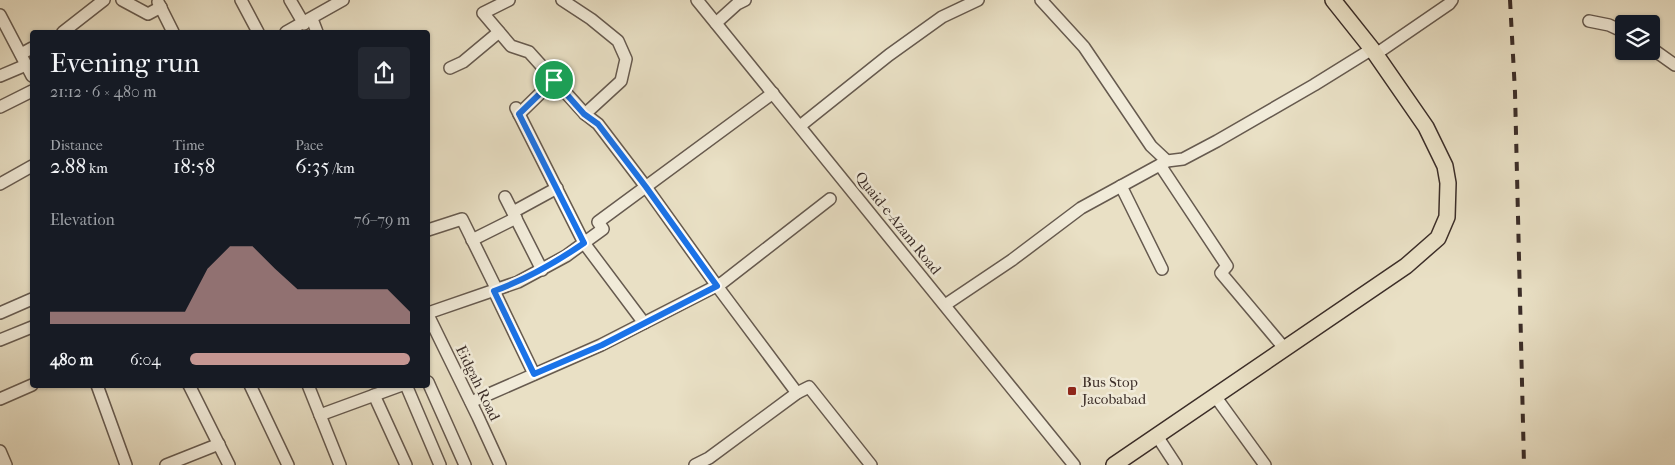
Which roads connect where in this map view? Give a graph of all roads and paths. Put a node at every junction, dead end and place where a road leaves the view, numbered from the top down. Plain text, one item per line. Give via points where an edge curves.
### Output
1 (104, 0) edge
2 (122, 0) edge
3 (241, 0) edge
4 (290, 0) edge
5 (343, 0) edge
6 (509, 0) edge
7 (562, 0) edge
8 (697, 0) edge
9 (745, 0) edge
10 (978, 0) edge
11 (1041, 0) edge
12 (1333, 0) edge
13 (1452, 0) edge
14 (159, 4) edge
15 (0, 15) edge
16 (308, 21) junction
17 (1589, 21) dead end
18 (716, 23) junction
19 (1615, 28) edge
20 (66, 30) edge
21 (172, 30) edge
22 (257, 30) edge
23 (290, 30) edge
24 (315, 30) edge
25 (499, 32) junction
26 (30, 49) edge
27 (1374, 52) junction
28 (20, 54) junction
29 (1660, 54) edge
30 (26, 65) junction
31 (1675, 65) edge
32 (450, 68) dead end
33 (30, 72) edge
34 (0, 76) edge
35 (554, 80) junction
36 (30, 92) edge
37 (773, 93) junction
38 (0, 107) edge
39 (584, 114) junction
40 (800, 126) junction
41 (1164, 163) junction
42 (30, 167) edge
43 (0, 184) edge
44 (1121, 186) junction
45 (646, 187) junction
46 (557, 188) junction
47 (505, 197) dead end
48 (830, 199) dead end
49 (515, 215) junction
50 (430, 229) edge
51 (472, 240) junction
52 (584, 243) junction
53 (1162, 269) dead end
54 (542, 270) junction
55 (717, 286) junction
56 (495, 290) junction
57 (30, 300) edge
58 (945, 305) junction
59 (0, 313) edge
60 (430, 317) edge
61 (430, 322) edge
62 (644, 324) junction
63 (30, 327) edge
64 (0, 340) edge
65 (1285, 349) junction
66 (534, 374) junction
67 (30, 386) edge
68 (430, 386) edge
69 (98, 388) edge
70 (191, 388) edge
71 (251, 388) edge
72 (309, 388) edge
73 (394, 388) edge
74 (407, 388) edge
75 (797, 393) junction
76 (374, 395) junction
77 (1215, 396) junction
78 (0, 398) edge
79 (471, 402) junction
80 (320, 415) junction
81 (1157, 436) junction
82 (219, 444) junction
83 (0, 451) edge
84 (6, 465) edge
85 (126, 465) edge
86 (166, 465) edge
87 (230, 465) edge
88 (288, 465) edge
89 (340, 465) edge
90 (406, 465) edge
91 (440, 465) edge
92 (465, 465) edge
93 (500, 465) edge
94 (696, 465) edge
95 (871, 465) edge
96 (1074, 465) edge
97 (1114, 465) edge
98 (1176, 465) edge
99 (1265, 465) edge

1 - 20 street
2 - 14 street via 148,14
3 - 22 street
4 - 16 street
5 - 16 street
6 - 25 street via 483,13
7 - 39 street via 618,41 626,59 621,81
8 - 18 street, Quaid-e-Azam Road
9 - 18 street
10 - 40 street via 942,17
11 - 41 street via 1084,47
12 - 27 main road
13 - 27 street
14 - 21 street
15 - 28 street
16 - 23 street
16 - 24 street
17 - 19 street
18 - 37 street, Quaid-e-Azam Road
25 - 32 street via 463,62
25 - 35 street via 511,46 529,52
26 - 28 street
27 - 41 street via 1183,159
27 - 65 main road via 1426,127 1445,166 1448,217 1438,238 1406,266
28 - 30 street
29 - 31 street
30 - 33 street
30 - 34 street
35 - 39 street
35 - 46 street via 517,111
36 - 38 street
37 - 40 street, Quaid-e-Azam Road
37 - 45 street
39 - 45 street via 598,124
40 - 58 street, Quaid-e-Azam Road
41 - 44 street
41 - 65 street via 1228,266 1221,272
42 - 43 street
44 - 53 street
44 - 58 street via 1080,208 1012,260
45 - 52 street via 598,222 603,229
45 - 55 street
46 - 49 street
46 - 52 street
47 - 49 street
48 - 55 street
49 - 51 street
49 - 54 street
50 - 51 street via 462,218
51 - 56 street
52 - 54 street
52 - 62 street
54 - 56 street
55 - 62 street
55 - 75 street
56 - 60 street
56 - 66 street
57 - 59 street
58 - 96 street, Quaid-e-Azam Road
61 - 79 street, Eidgah Road
62 - 66 street
63 - 64 street
65 - 77 main road
66 - 79 street
67 - 78 street
68 - 92 street
69 - 85 street
70 - 82 street
71 - 88 street
72 - 80 street
73 - 76 street
74 - 91 street
75 - 94 street
75 - 95 street via 809,387
76 - 80 street
76 - 90 street
77 - 81 main road
77 - 99 street
79 - 93 street, Eidgah Road
80 - 89 street
81 - 97 main road
81 - 98 street
82 - 86 street
82 - 87 street
83 - 84 street

